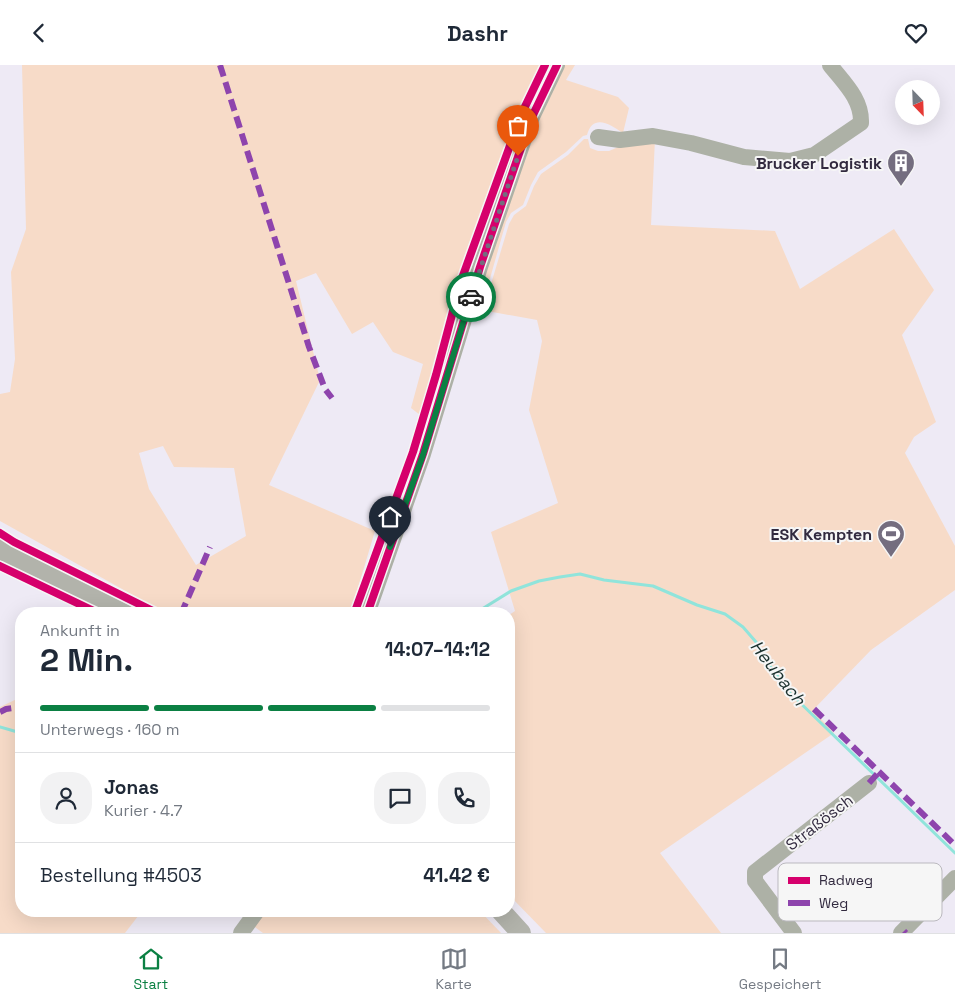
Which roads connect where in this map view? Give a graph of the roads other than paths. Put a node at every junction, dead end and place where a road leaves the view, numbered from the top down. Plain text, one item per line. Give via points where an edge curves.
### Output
1 (557, 65) edge
2 (830, 65) edge
3 (598, 137) dead end
4 (4, 552) edge
5 (111, 607) edge
6 (369, 607) edge
7 (869, 783) dead end
8 (955, 878) edge
9 (942, 891) edge
10 (778, 912) edge
11 (253, 917) edge
12 (506, 917) edge
13 (785, 921) edge
14 (913, 921) edge
15 (241, 933) edge
16 (521, 933) edge
17 (794, 933) edge
18 (901, 933) edge

1 - 6 street via 531,119 480,267 423,455
2 - 3 street via 856,97 862,112 861,123 814,155 790,161 744,157 653,136 620,140
4 - 5 main road
7 - 10 street, Straßösch via 755,872 755,881
8 - 9 street
11 - 15 street
12 - 16 main road
13 - 17 street, Straßösch
14 - 18 street

